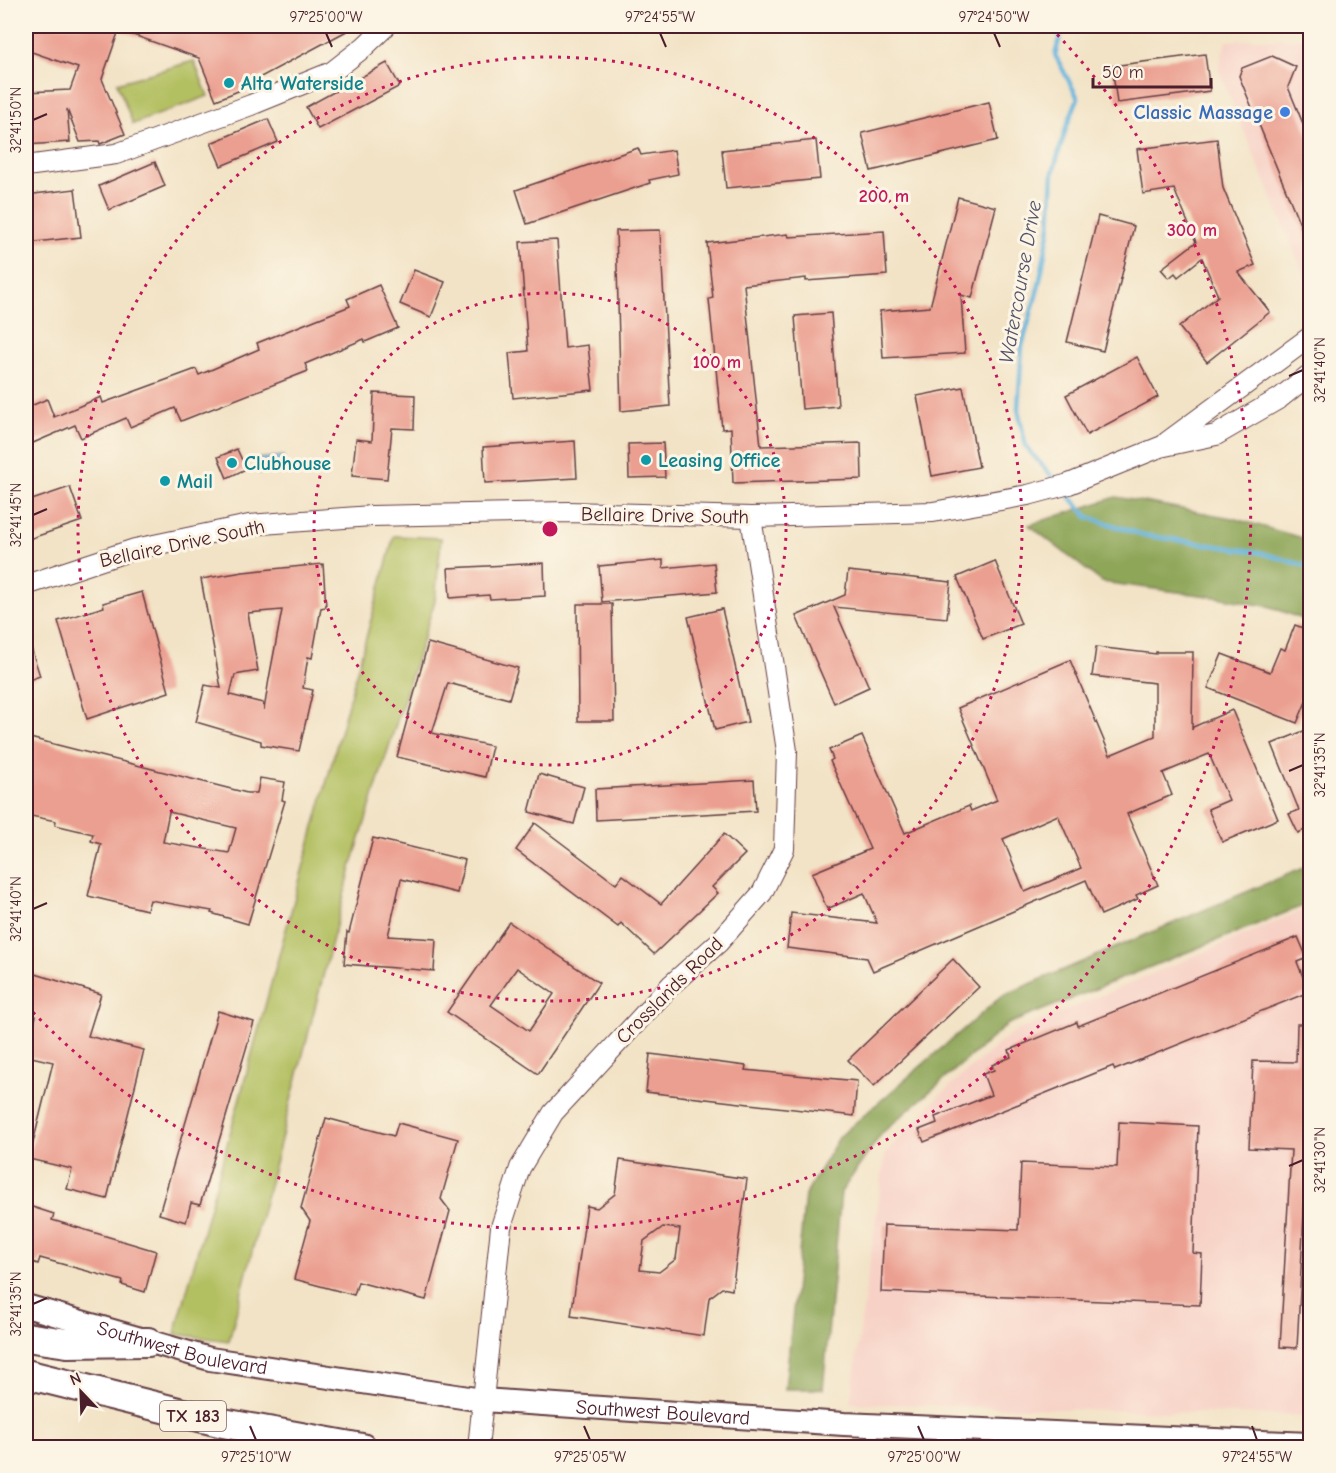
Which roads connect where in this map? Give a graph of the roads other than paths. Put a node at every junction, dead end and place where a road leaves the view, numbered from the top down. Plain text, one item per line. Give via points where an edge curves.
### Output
1 (386, 26) edge
2 (26, 166) edge
3 (1311, 337) edge
4 (1311, 374) edge
5 (1160, 447) junction
6 (751, 518) junction
7 (26, 585) edge
8 (26, 1306) edge
9 (26, 1337) edge
10 (148, 1342) junction
11 (26, 1374) edge
12 (26, 1392) edge
13 (482, 1400) junction
14 (1311, 1444) edge
15 (256, 1448) edge
16 (362, 1448) edge
17 (478, 1448) edge

1 - 2 street via 332,72 251,105 116,154
3 - 5 street, Bellaire Drive South
4 - 5 street, Bellaire Drive South via 1280,398 1216,435
5 - 6 street, Bellaire Drive South via 1102,472 1038,492 933,512
6 - 7 street, Bellaire Drive South via 545,513 371,516 249,525 135,549
6 - 13 street, Crosslands Road via 787,751 784,849 762,893 553,1113 525,1158 501,1227
8 - 10 main road, Southwest Boulevard
9 - 10 highway via 67,1343
10 - 13 main road, Southwest Boulevard via 246,1366
11 - 16 highway, TX 183 via 223,1423
12 - 15 highway, TX 183
13 - 14 main road, Southwest Boulevard via 844,1424
13 - 17 street, Crosslands Road

